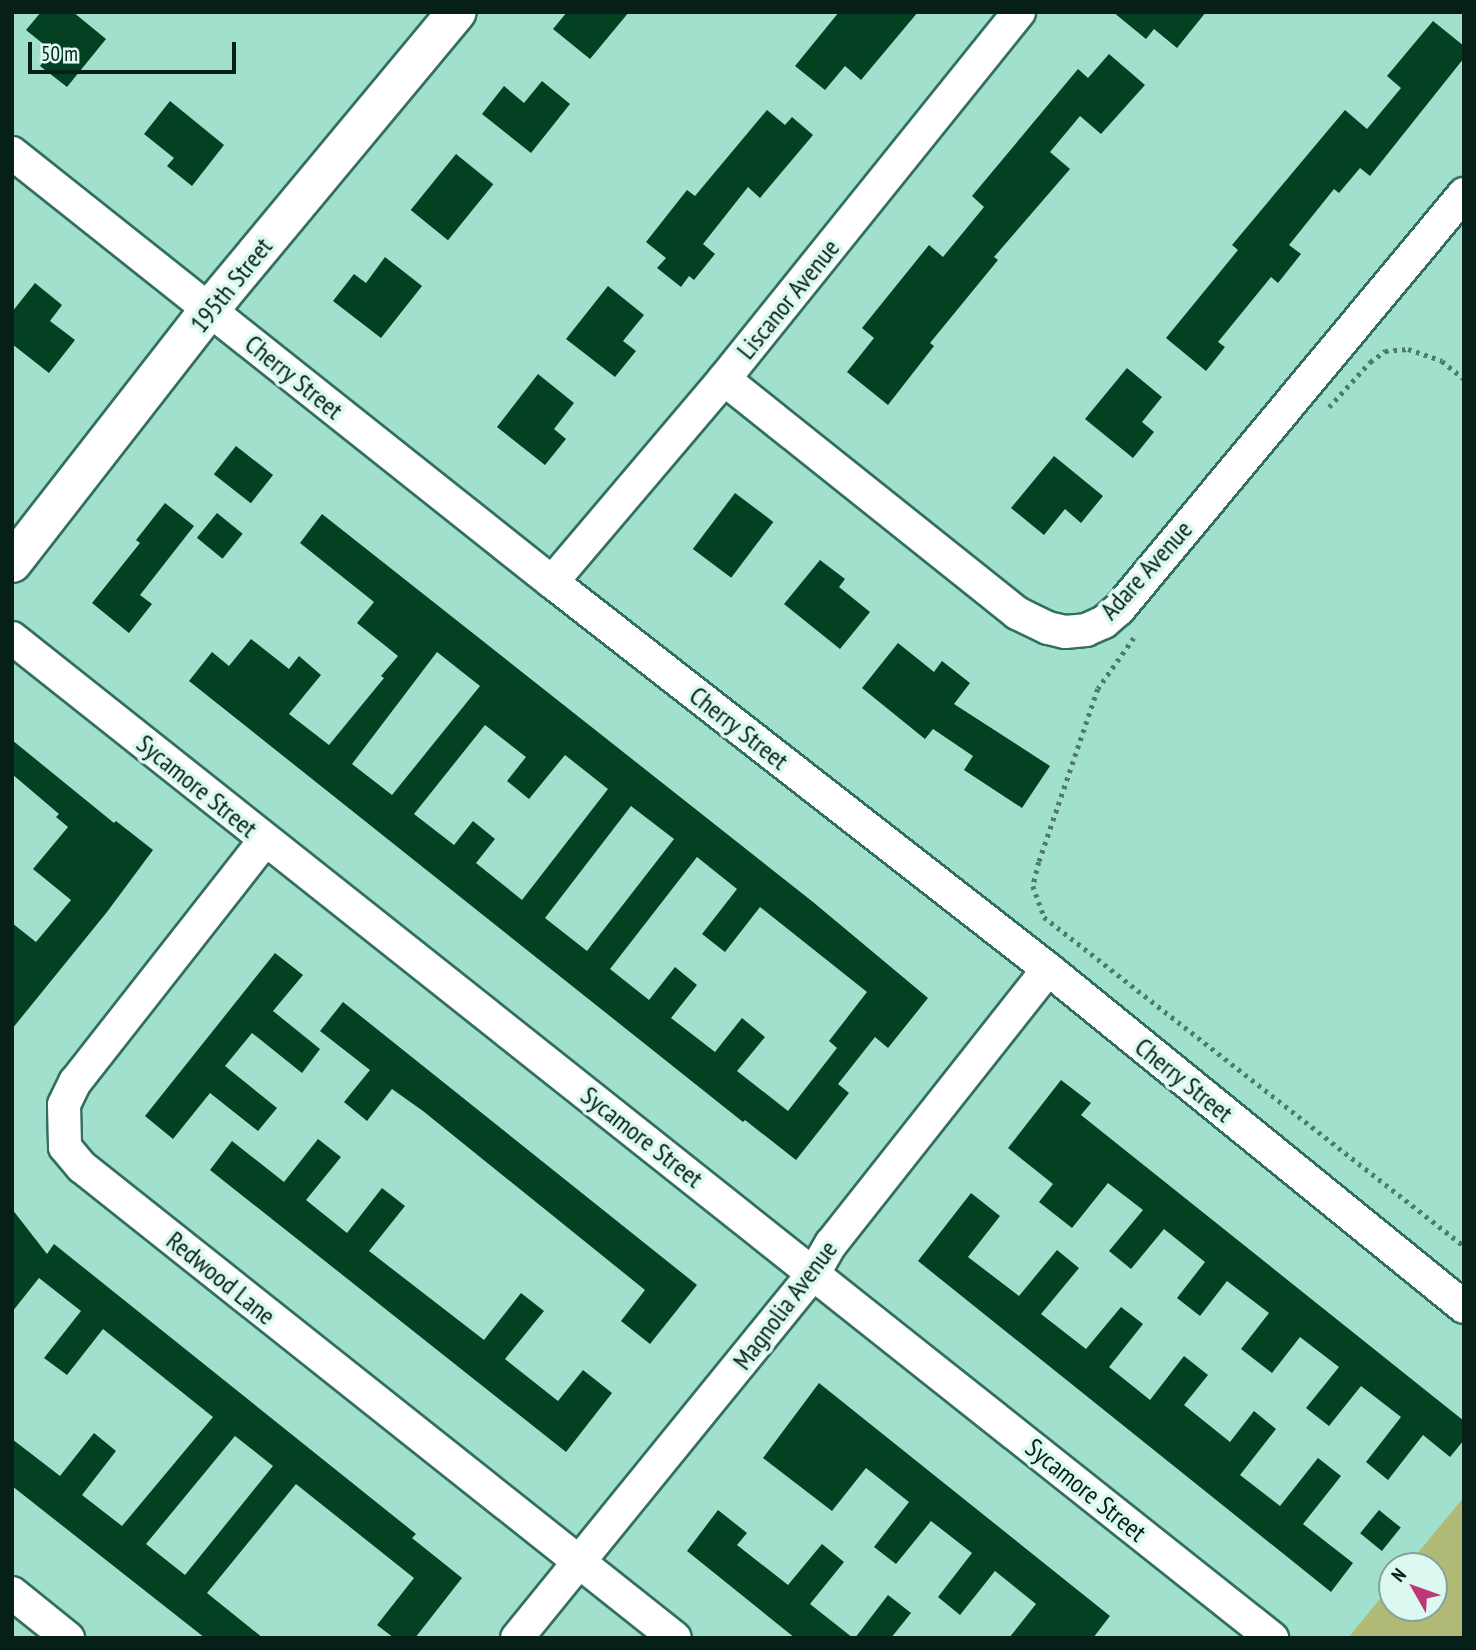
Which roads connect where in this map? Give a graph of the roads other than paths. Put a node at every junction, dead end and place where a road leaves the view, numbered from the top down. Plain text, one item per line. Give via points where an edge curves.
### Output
1 (457, 12) edge
2 (1019, 12) edge
3 (12, 153) edge
4 (1464, 194) edge
5 (210, 309) junction
6 (723, 379) junction
7 (12, 563) edge
8 (552, 582) junction
9 (12, 638) edge
10 (265, 840) junction
11 (1048, 969) junction
12 (814, 1273) junction
13 (1464, 1307) edge
14 (578, 1562) junction
15 (12, 1593) edge
16 (68, 1638) edge
17 (517, 1638) edge
18 (675, 1638) edge
19 (1272, 1638) edge

1 - 5 street, 195th Street
2 - 6 street, Liscanor Avenue
3 - 5 street, Cherry Street
4 - 6 street, Adare Avenue via 1119,609 1086,630 1048,628 1017,613
5 - 7 street, 195th Street
5 - 8 street, Cherry Street
6 - 8 street, Liscanor Avenue
8 - 11 street, Cherry Street
9 - 10 street, Sycamore Street
10 - 12 street, Sycamore Street
10 - 14 street, Redwood Lane via 75,1082 64,1105 65,1147 82,1167
11 - 12 street, Magnolia Avenue via 831,1244
11 - 13 street, Cherry Street
12 - 14 street, Magnolia Avenue
12 - 19 street, Sycamore Street
14 - 17 street, Magnolia Avenue
14 - 18 street, Redwood Lane
15 - 16 street

